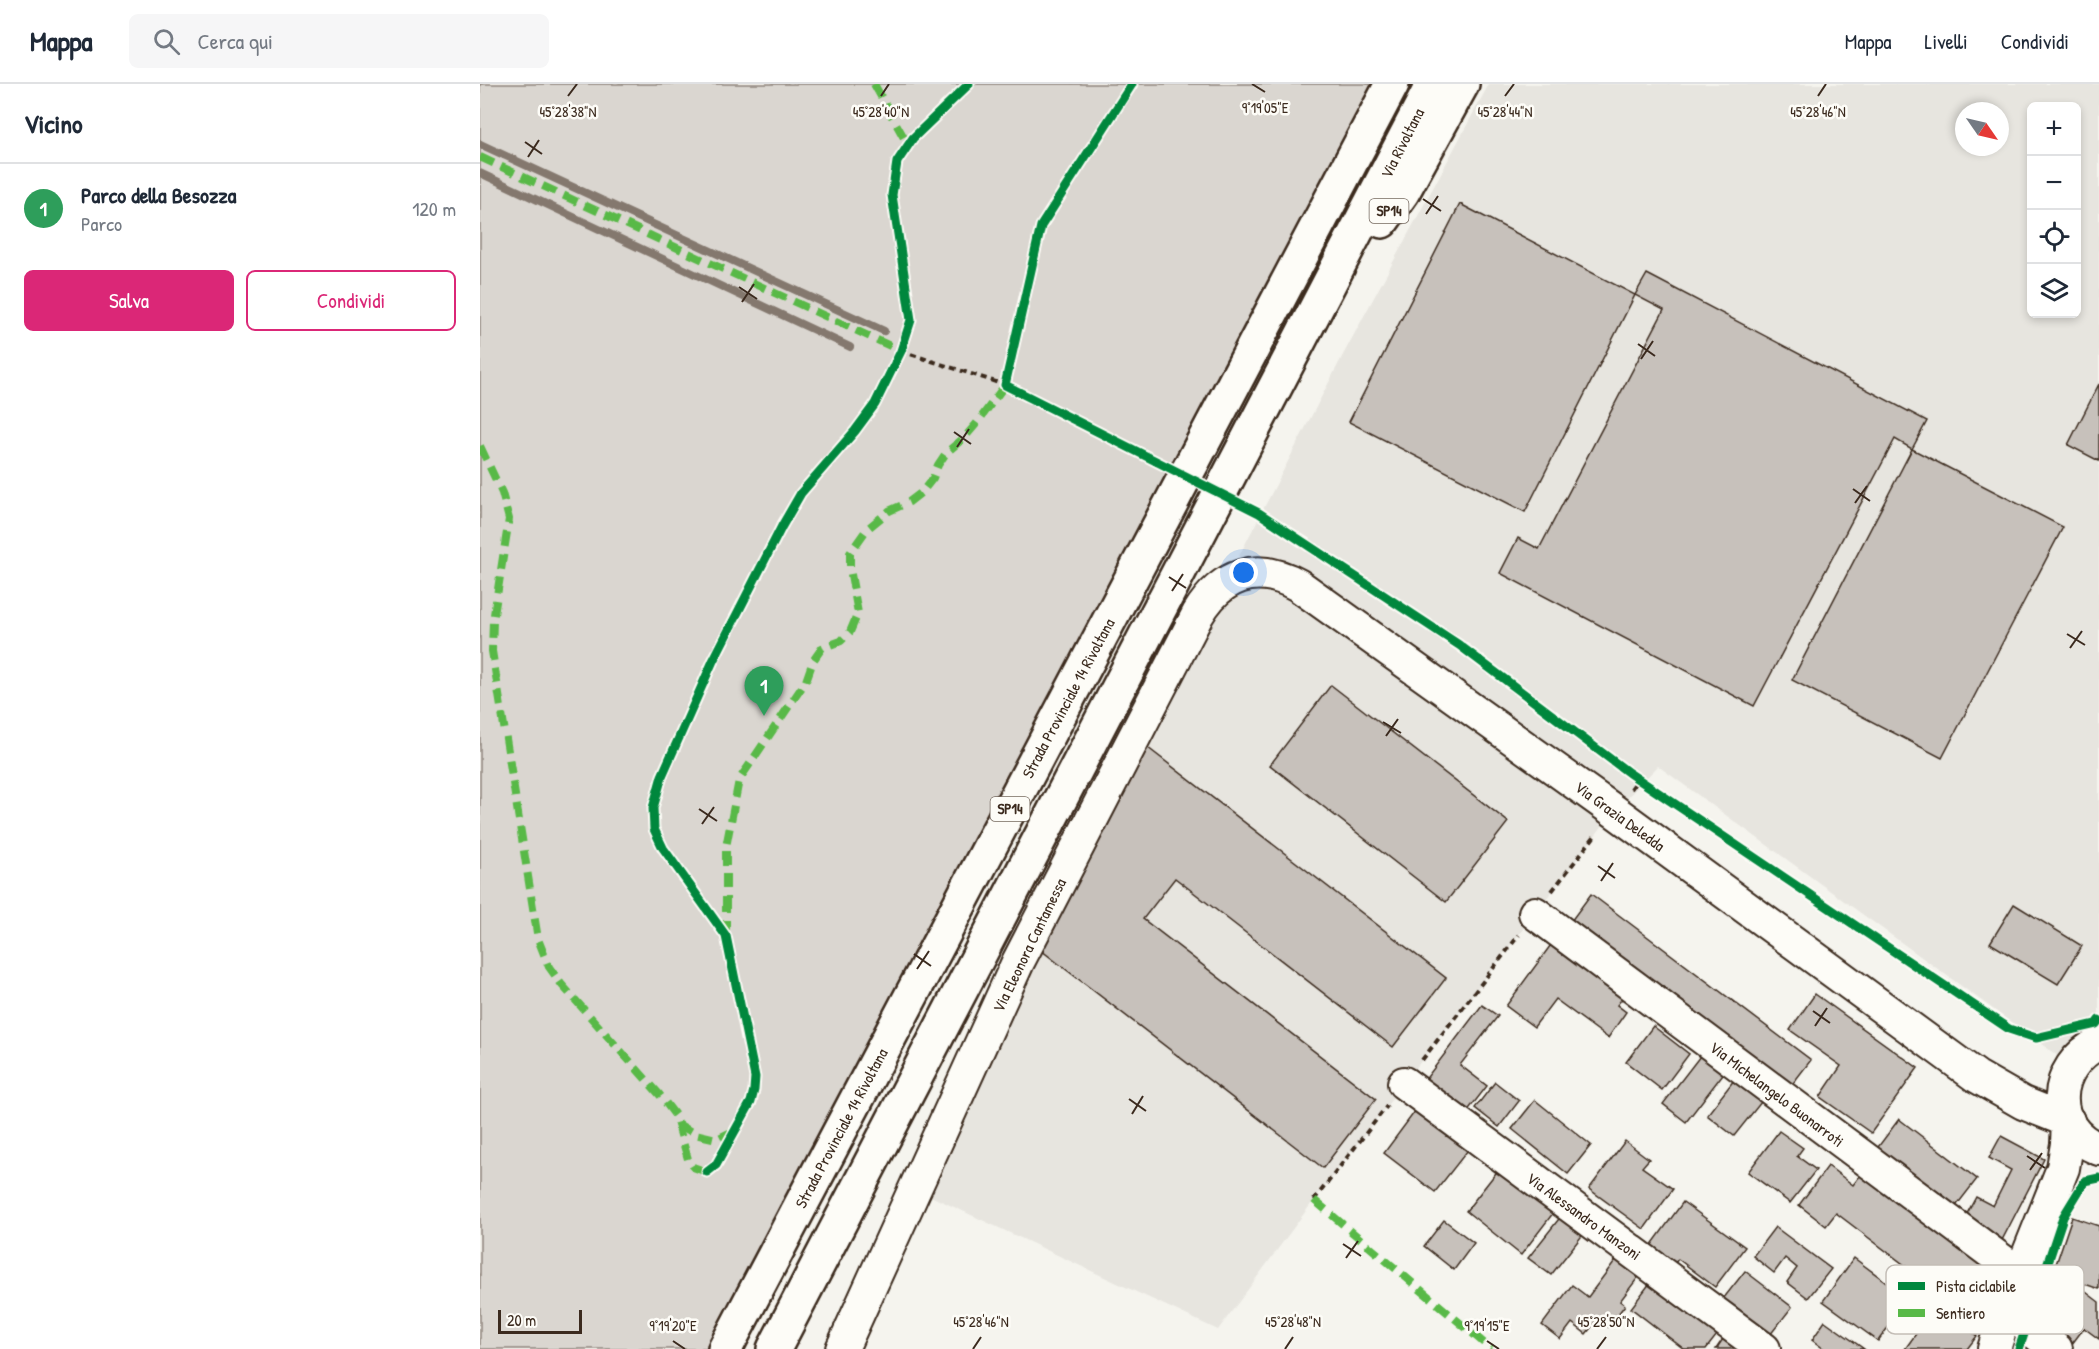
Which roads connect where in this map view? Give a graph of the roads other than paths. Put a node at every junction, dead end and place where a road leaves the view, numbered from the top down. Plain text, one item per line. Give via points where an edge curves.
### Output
1 (1370, 84) edge
2 (1392, 84) edge
3 (1432, 84) edge
4 (1462, 84) edge
5 (1295, 270) junction
6 (1305, 330) junction
7 (1255, 574) joint
8 (1534, 915) road end
9 (2099, 1043) edge
10 (2071, 1065) junction
11 (1977, 1076) junction
12 (1403, 1085) road end
13 (2068, 1121) junction
14 (2099, 1149) edge
15 (2099, 1155) edge
16 (2048, 1202) junction
17 (2008, 1265) edge
18 (2024, 1265) edge
19 (1999, 1334) edge
20 (2037, 1334) edge
21 (725, 1349) edge
22 (774, 1349) edge
23 (842, 1349) edge
24 (1764, 1349) edge
25 (1994, 1349) edge
26 (2056, 1349) edge

1 - 5 highway, SP14 via 1340,143
2 - 5 highway, SP14
3 - 6 highway, Via Rivoltana / SP14
4 - 6 highway, SP14 via 1402,193
5 - 21 highway, Strada Provinciale 14 Rivoltana / SP14
6 - 22 highway, SP14
7 - 11 street, Via Grazia Deledda via 1283,577 1298,585
7 - 23 street, Via Eleonora Cantamessa via 1238,576 1224,584 1207,598 1198,614 1018,962
8 - 17 street, Via Michelangelo Buonarroti
9 - 10 street, Via Grazia Deledda
10 - 11 street, Via Grazia Deledda via 2031,1084
10 - 13 street via 2062,1090 2062,1106
11 - 13 street, Via Grazia Deledda via 2023,1103
12 - 24 street, Via Alessandro Manzoni
13 - 14 street via 2086,1143
13 - 16 street via 2063,1168
15 - 16 street
16 - 18 street
19 - 25 street
20 - 26 street

